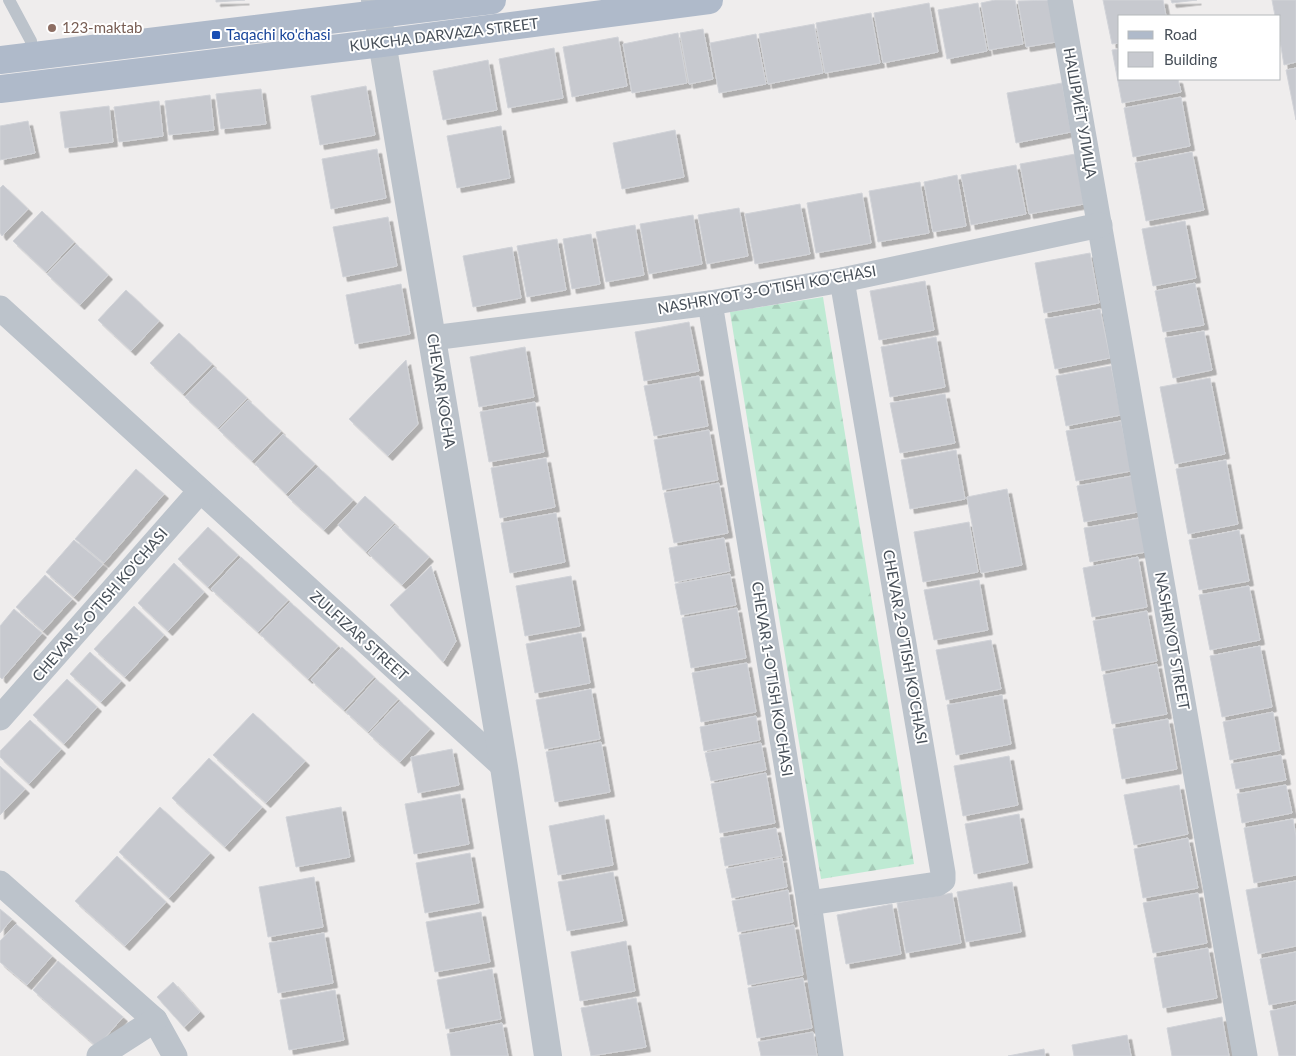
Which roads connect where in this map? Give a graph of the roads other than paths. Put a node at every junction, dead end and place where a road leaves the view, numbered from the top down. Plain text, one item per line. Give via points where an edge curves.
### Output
1 (9, 0) edge
2 (492, 0) edge
3 (709, 0) edge
4 (1060, 0) edge
5 (376, 7) edge
6 (382, 43) junction
7 (30, 56) junction
8 (0, 60) edge
9 (0, 89) edge
10 (1100, 225) junction
11 (842, 280) junction
12 (710, 303) junction
13 (0, 308) edge
14 (432, 338) junction
15 (200, 491) junction
16 (0, 718) edge
17 (504, 767) junction
18 (0, 883) edge
19 (809, 903) junction
20 (155, 1020) junction
21 (99, 1056) edge
22 (175, 1056) edge
23 (548, 1056) edge
24 (831, 1056) edge
25 (1245, 1056) edge

1 - 7 lane via 31,41
2 - 5 main road, KUKCHA DARVAZA STREET
3 - 6 main road, KUKCHA DARVAZA STREET
4 - 10 street, НАШРИЁТ УЛИЦА
5 - 6 street, CHEVAR KOCHA
5 - 7 main road, KUKCHA DARVAZA STREET
6 - 9 main road, KUKCHA DARVAZA STREET
6 - 14 street, CHEVAR KOCHA
7 - 8 main road, KUKCHA DARVAZA STREET
10 - 11 street, NASHRIYOT 3-O'TISH KO'CHASI
10 - 25 street, NASHRIYOT STREET
11 - 12 street, NASHRIYOT 3-O'TISH KO'CHASI
11 - 19 street, CHEVAR 2-O'TISH KO'CHASI via 943,880 937,884
12 - 14 street, NASHRIYOT 3-O'TISH KO'CHASI
12 - 19 street, CHEVAR 1-O'TISH KO'CHASI
13 - 15 street, ZULFIZAR STREET
14 - 17 street, CHEVAR KOCHA
15 - 16 street, CHEVAR 5-O'TISH KO'CHASI
15 - 17 street, ZULFIZAR STREET
17 - 23 street
18 - 20 street
19 - 24 street, CHEVAR 1-O'TISH KO'CHASI
20 - 21 street
20 - 22 street

